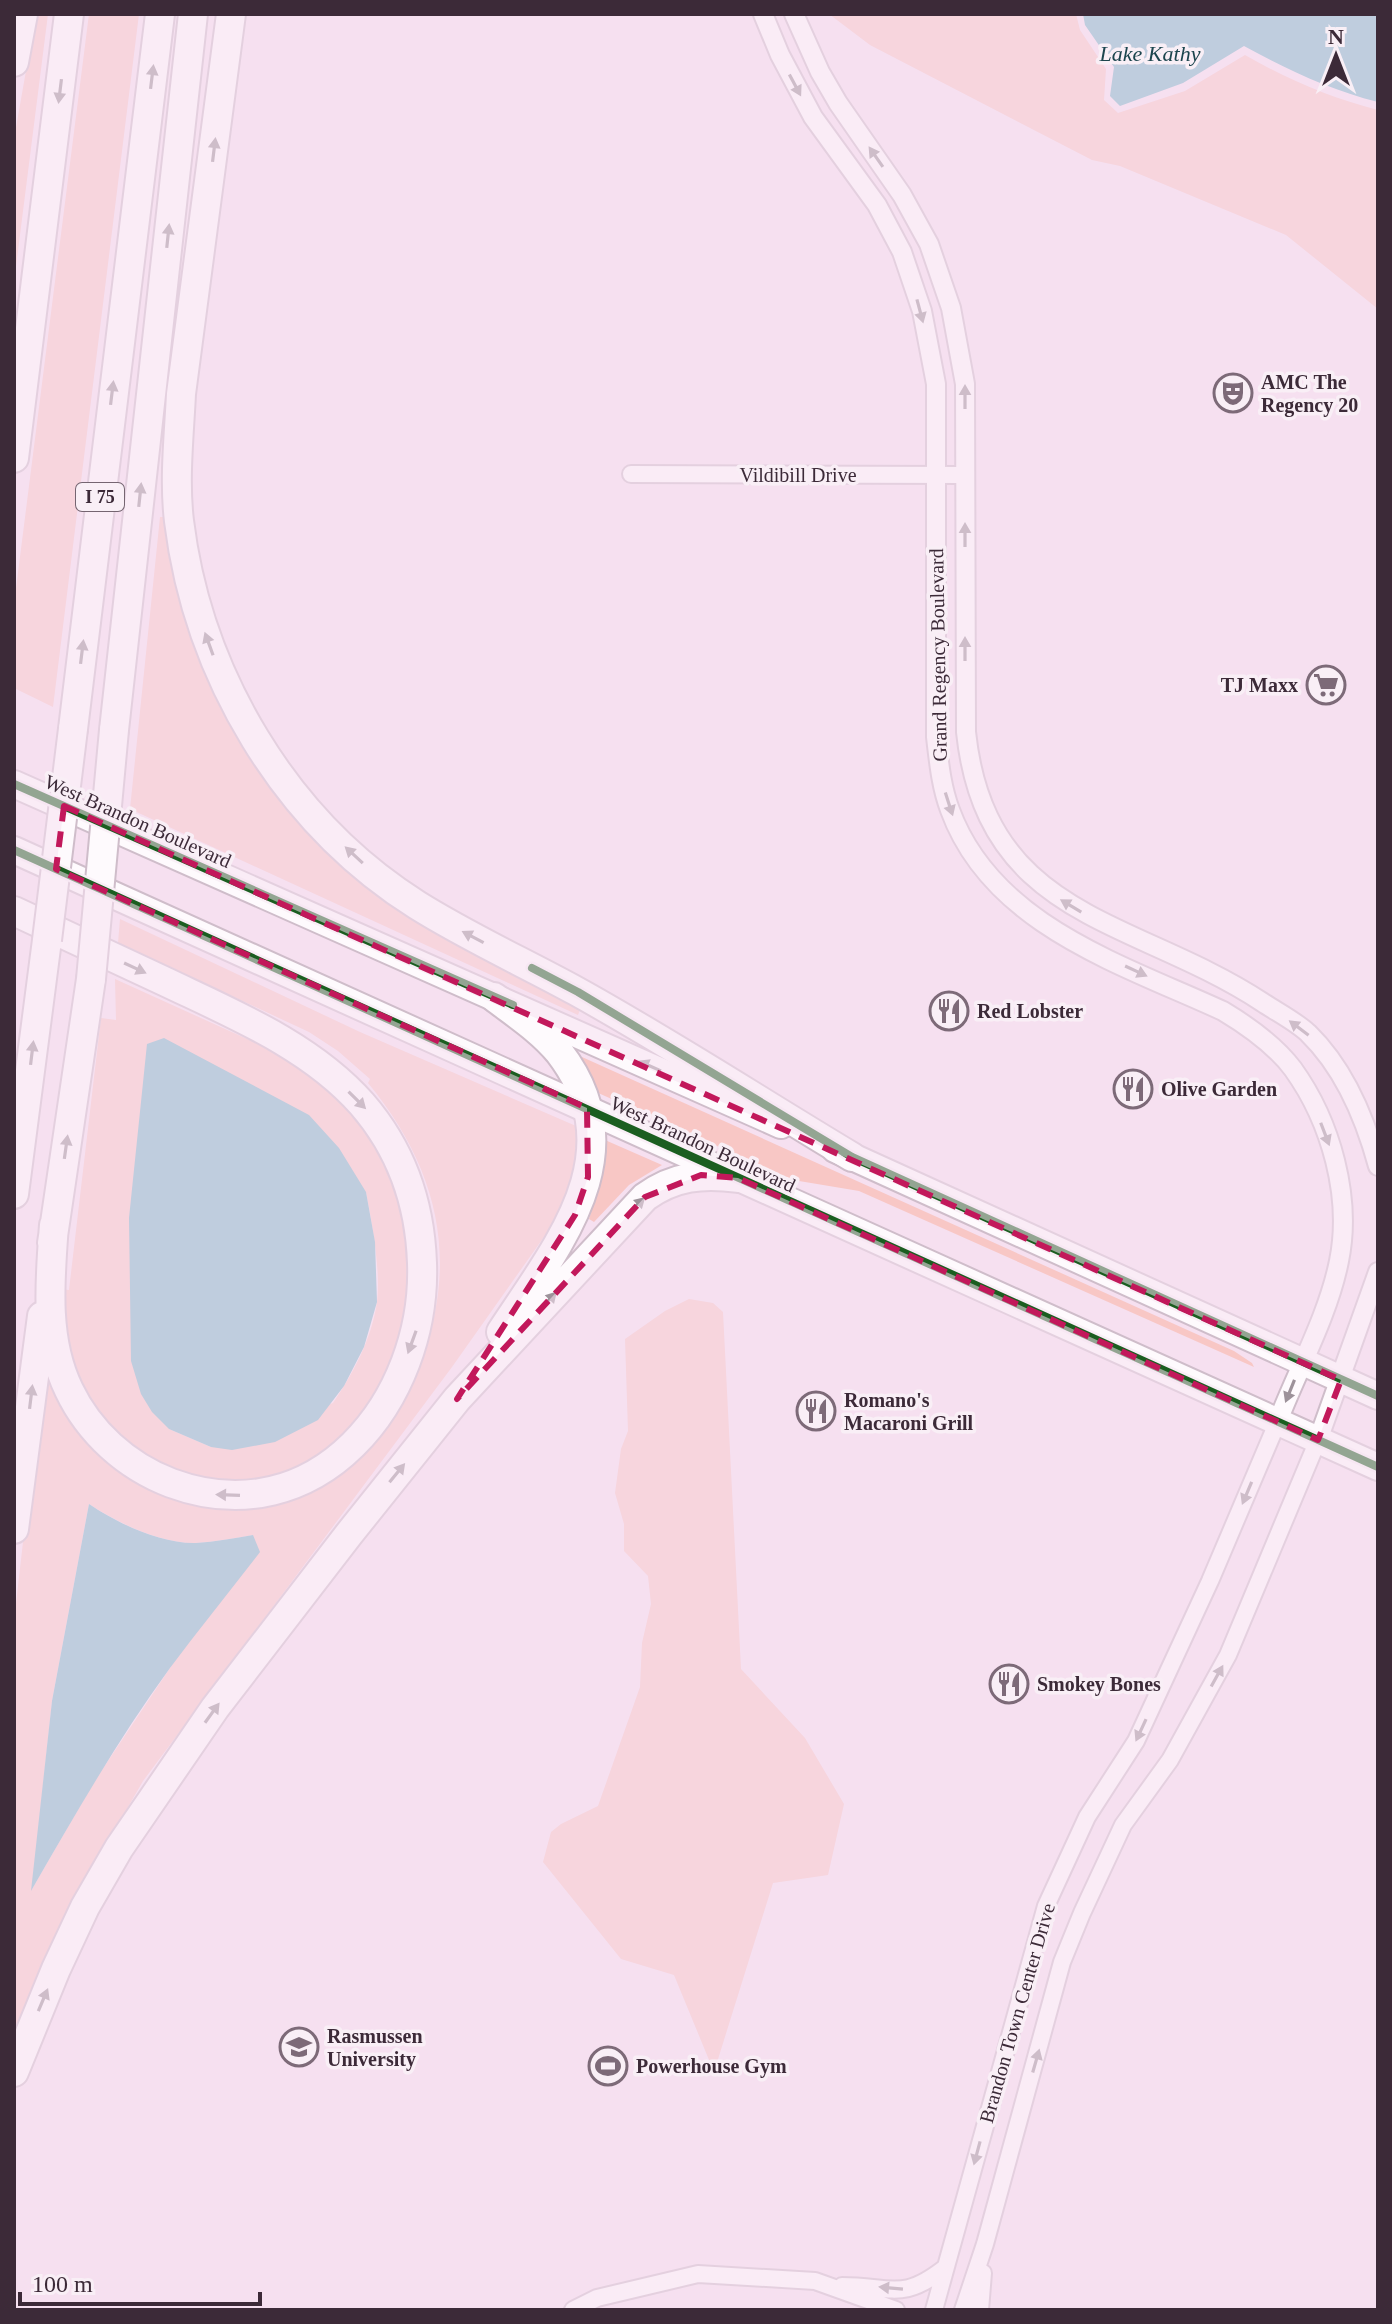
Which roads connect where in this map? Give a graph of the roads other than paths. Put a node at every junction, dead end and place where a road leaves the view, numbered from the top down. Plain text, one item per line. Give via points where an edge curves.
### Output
1 (23, 14) edge
2 (69, 14) edge
3 (160, 14) edge
4 (193, 14) edge
5 (231, 14) edge
6 (763, 14) edge
7 (794, 14) edge
8 (14, 62) edge
9 (929, 244) junction
10 (902, 252) junction
11 (14, 458) edge
12 (631, 474) dead end
13 (937, 475) junction
14 (965, 475) junction
15 (965, 703) junction
16 (935, 704) junction
17 (14, 784) edge
18 (14, 850) edge
19 (14, 911) edge
20 (1119, 930) junction
21 (1106, 957) junction
22 (494, 997) junction
23 (587, 1108) junction
24 (852, 1157) junction
25 (1378, 1166) edge
26 (738, 1178) junction
27 (14, 1194) edge
28 (54, 1225) junction
29 (1378, 1272) edge
30 (1302, 1362) junction
31 (1341, 1380) junction
32 (1378, 1396) edge
33 (457, 1399) junction
34 (1278, 1421) junction
35 (1318, 1440) junction
36 (1378, 1467) edge
37 (14, 1529) edge
38 (14, 2072) edge
39 (985, 2244) junction
40 (946, 2267) junction
41 (830, 2286) junction
42 (573, 2310) edge
43 (896, 2310) edge
44 (934, 2310) edge
45 (963, 2310) edge
46 (980, 2310) edge

1 - 8 highway
2 -> 11 highway
27 -> 3 highway, I 75, bridge
28 -> 4 highway, bridge via 91,979
24 -> 5 highway via 386,883 307,811 228,693 190,587 179,518 177,455
6 -> 10 street, Grand Regency Boulevard via 813,117 877,205
9 -> 7 street, Grand Regency Boulevard via 838,103
9 - 10 street
14 -> 9 street, Grand Regency Boulevard via 965,384 951,308
10 -> 13 street, Grand Regency Boulevard via 922,311 936,384
12 - 13 street, Vildibill Drive
13 - 14 street, Vildibill Drive
13 - 16 street, Grand Regency Boulevard
15 -> 14 street, Grand Regency Boulevard
15 - 16 street
20 -> 15 street, Grand Regency Boulevard via 1048,891 1023,869 995,831 970,768
16 -> 21 street, Grand Regency Boulevard via 941,777 950,810 973,854 1029,914
17 - 22 highway, West Brandon Boulevard
18 - 23 highway, West Brandon Boulevard
19 -> 28 highway via 282,1041 360,1101 384,1131 404,1167 421,1239 423,1283 417,1331 395,1389 377,1420 314,1476 272,1491 233,1496 196,1492 155,1477 117,1453 90,1425 68,1388 49,1290
20 - 21 street
25 -> 20 street, Grand Regency Boulevard via 1358,1108 1306,1031 1232,982
21 -> 30 street, Grand Regency Boulevard via 1248,1026 1292,1068 1320,1120 1336,1170 1342,1230 1332,1290
22 - 23 highway via 559,1053
24 -> 22 highway, West Brandon Boulevard
23 - 26 highway, West Brandon Boulevard
23 - 33 highway via 588,1177 575,1215
24 - 30 highway, West Brandon Boulevard
33 -> 26 highway via 645,1197 685,1177
26 - 34 highway, West Brandon Boulevard
37 -> 28 highway
29 - 31 street
30 - 31 highway, West Brandon Boulevard
30 -> 34 street, Grand Regency Boulevard
31 - 32 highway, West Brandon Boulevard
31 - 35 street
38 -> 33 highway via 85,1907 119,1848 215,1708
34 - 35 highway, West Brandon Boulevard
34 -> 40 street, Brandon Town Center Drive via 1136,1741 1087,1817 1046,1906
35 - 36 highway, West Brandon Boulevard
39 -> 35 street, Brandon Town Center Drive via 1062,1962 1082,1913 1123,1825 1170,1760 1228,1655
39 - 45 street, Brandon Town Center Drive
39 - 46 street, Brandon Town Center Drive
40 -> 41 street via 911,2289
40 - 44 street, Brandon Town Center Drive
41 - 42 street via 698,2274 597,2298
41 - 43 street

